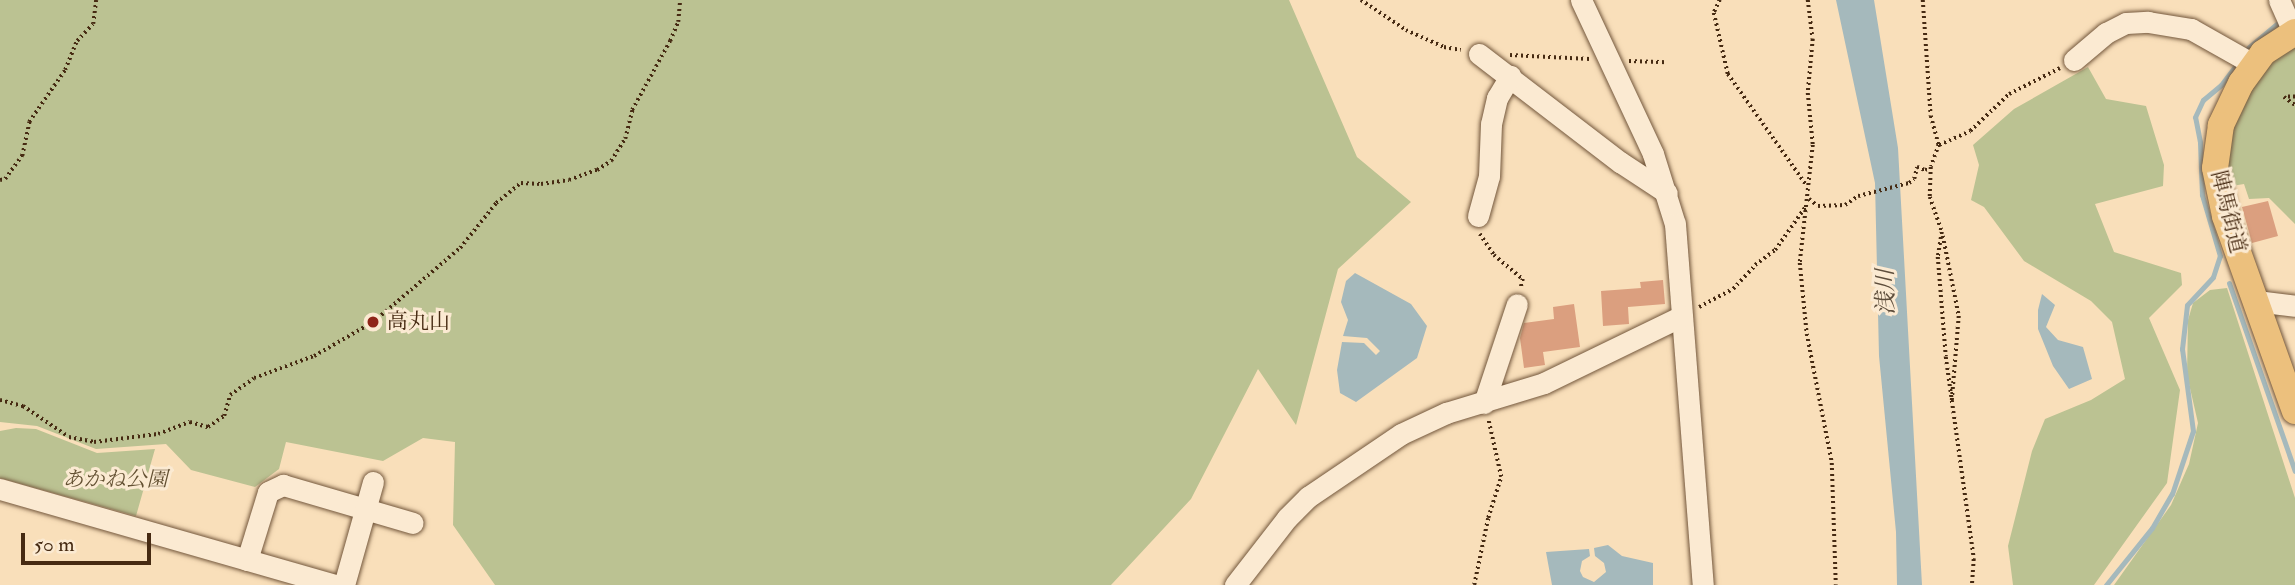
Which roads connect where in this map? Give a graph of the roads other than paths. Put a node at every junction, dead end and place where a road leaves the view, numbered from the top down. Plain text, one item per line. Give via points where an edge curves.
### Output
1 (1581, 0) edge
2 (2279, 0) edge
3 (2294, 32) edge
4 (1479, 54) road end
5 (2074, 60) road end
6 (2253, 64) junction
7 (1510, 76) junction
8 (1667, 193) junction
9 (1478, 216) road end
10 (2256, 301) junction
11 (1517, 304) road end
12 (2295, 306) edge
13 (1682, 316) junction
14 (1484, 403) junction
15 (2295, 411) edge
16 (373, 482) dead end
17 (0, 489) edge
18 (365, 508) junction
19 (413, 523) dead end
20 (247, 560) junction
21 (335, 585) edge
22 (344, 585) edge
23 (1235, 585) edge
24 (1703, 585) edge

1 - 8 street
2 - 3 street
3 - 6 main road, 陣馬街道
4 - 7 street
5 - 6 street via 2106,33 2126,23 2148,22 2191,29
6 - 10 main road, 陣馬街道 via 2221,125 2215,168 2225,216
7 - 8 street
7 - 9 street via 1497,98 1491,124 1489,176
8 - 13 street via 1675,224
10 - 12 street
10 - 15 main road, 陣馬街道
11 - 14 street
13 - 14 street via 1544,383
13 - 24 street
14 - 23 street via 1428,421 1344,471 1287,518
16 - 18 street
17 - 20 street
18 - 19 street
18 - 20 street via 283,485 268,492
18 - 22 street
20 - 21 street

